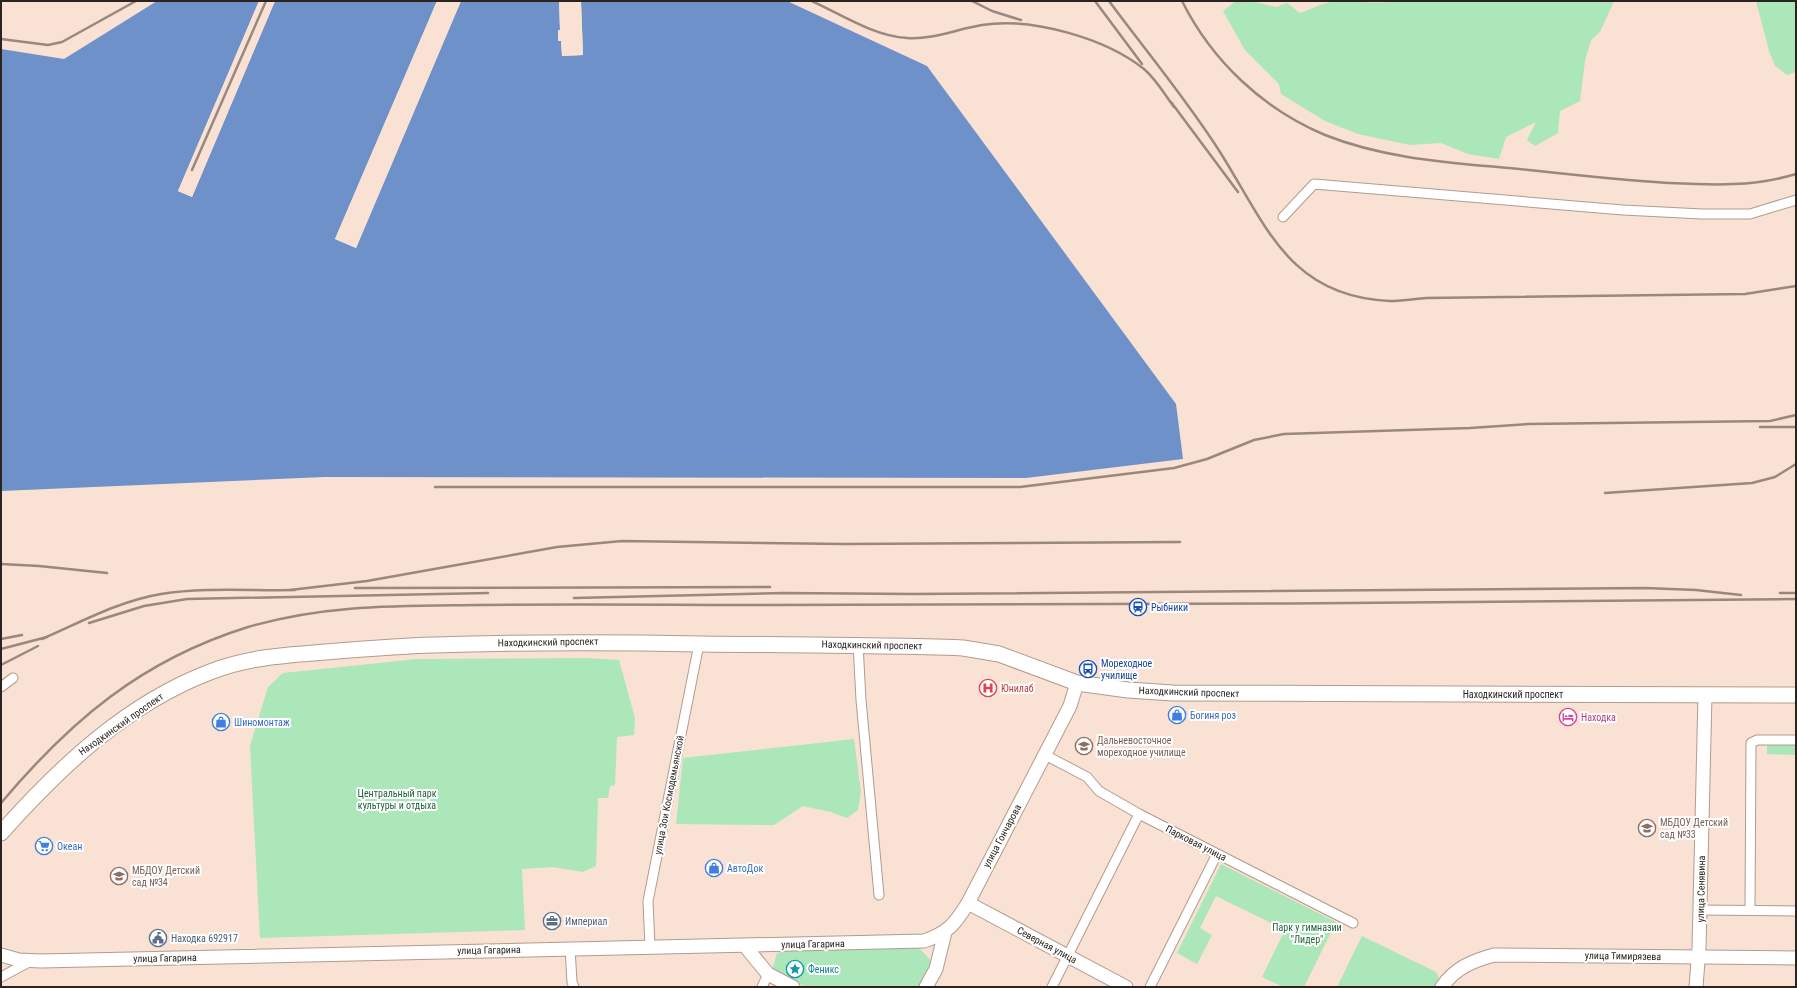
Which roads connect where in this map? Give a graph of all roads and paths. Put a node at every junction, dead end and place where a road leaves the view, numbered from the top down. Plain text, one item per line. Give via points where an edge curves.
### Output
1 (1796, 200) edge
2 (1283, 217) dead end
3 (700, 644) junction
4 (858, 644) junction
5 (13, 678) dead end
6 (1077, 683) junction
7 (1, 687) edge
8 (1705, 695) junction
9 (1796, 695) edge
10 (1796, 740) edge
11 (1045, 754) junction
12 (1139, 814) junction
13 (1, 833) edge
14 (1217, 854) junction
15 (879, 895) dead end
16 (968, 903) junction
17 (1700, 910) junction
18 (1750, 910) junction
19 (1796, 911) edge
20 (1353, 923) dead end
21 (945, 932) junction
22 (650, 946) junction
23 (745, 946) junction
24 (570, 948) junction
25 (1, 955) edge
26 (1068, 956) junction
27 (1699, 957) junction
28 (1796, 958) edge
29 (32, 961) junction
30 (1, 964) edge
31 (768, 974) junction
32 (1, 978) edge
33 (574, 987) edge
34 (762, 987) edge
35 (793, 987) edge
36 (926, 987) edge
37 (1052, 987) edge
38 (1126, 987) edge
39 (1150, 987) edge
40 (1442, 987) edge
41 (1696, 987) edge

1 - 2 street via 1750,214 1702,214 1623,210 1314,184
3 - 4 main road, Находкинский проспект
3 - 13 main road, Находкинский проспект via 528,641 408,646 303,654 241,663 214,670 186,681 129,715 72,759
3 - 22 street, улица Зои Космодемьянской via 648,901
4 - 6 main road, Находкинский проспект via 981,650 1020,661
4 - 15 street
5 - 7 street
6 - 8 main road, Находкинский проспект via 1173,693
6 - 11 main road, улица Гончарова via 1070,706
8 - 9 main road, Находкинский проспект
8 - 17 main road, улица Сенявина
10 - 18 street via 1757,740 1751,743
11 - 12 street, Парковая улица via 1087,776 1099,791
11 - 16 main road, улица Гончарова
12 - 14 street, Парковая улица
12 - 26 street
14 - 20 street, Парковая улица
14 - 39 street
16 - 21 main road, улица Гончарова via 959,918
16 - 26 main road, Северная улица
17 - 18 street
17 - 27 main road, улица Сенявина
18 - 19 street
21 - 23 main road, улица Гагарина via 924,941
21 - 36 main road via 936,969
22 - 23 main road, улица Гагарина
22 - 24 main road, улица Гагарина
23 - 31 main road
24 - 29 main road, улица Гагарина
24 - 33 street
25 - 29 main road, улица Гагарина
26 - 37 street
26 - 38 main road, Северная улица
27 - 28 main road, улица Тимирязева
27 - 40 main road, улица Тимирязева via 1494,955 1475,960 1454,973
27 - 41 main road, улица Сенявина
29 - 30 main road, улица Гагарина
29 - 32 street
31 - 34 street
31 - 35 main road

